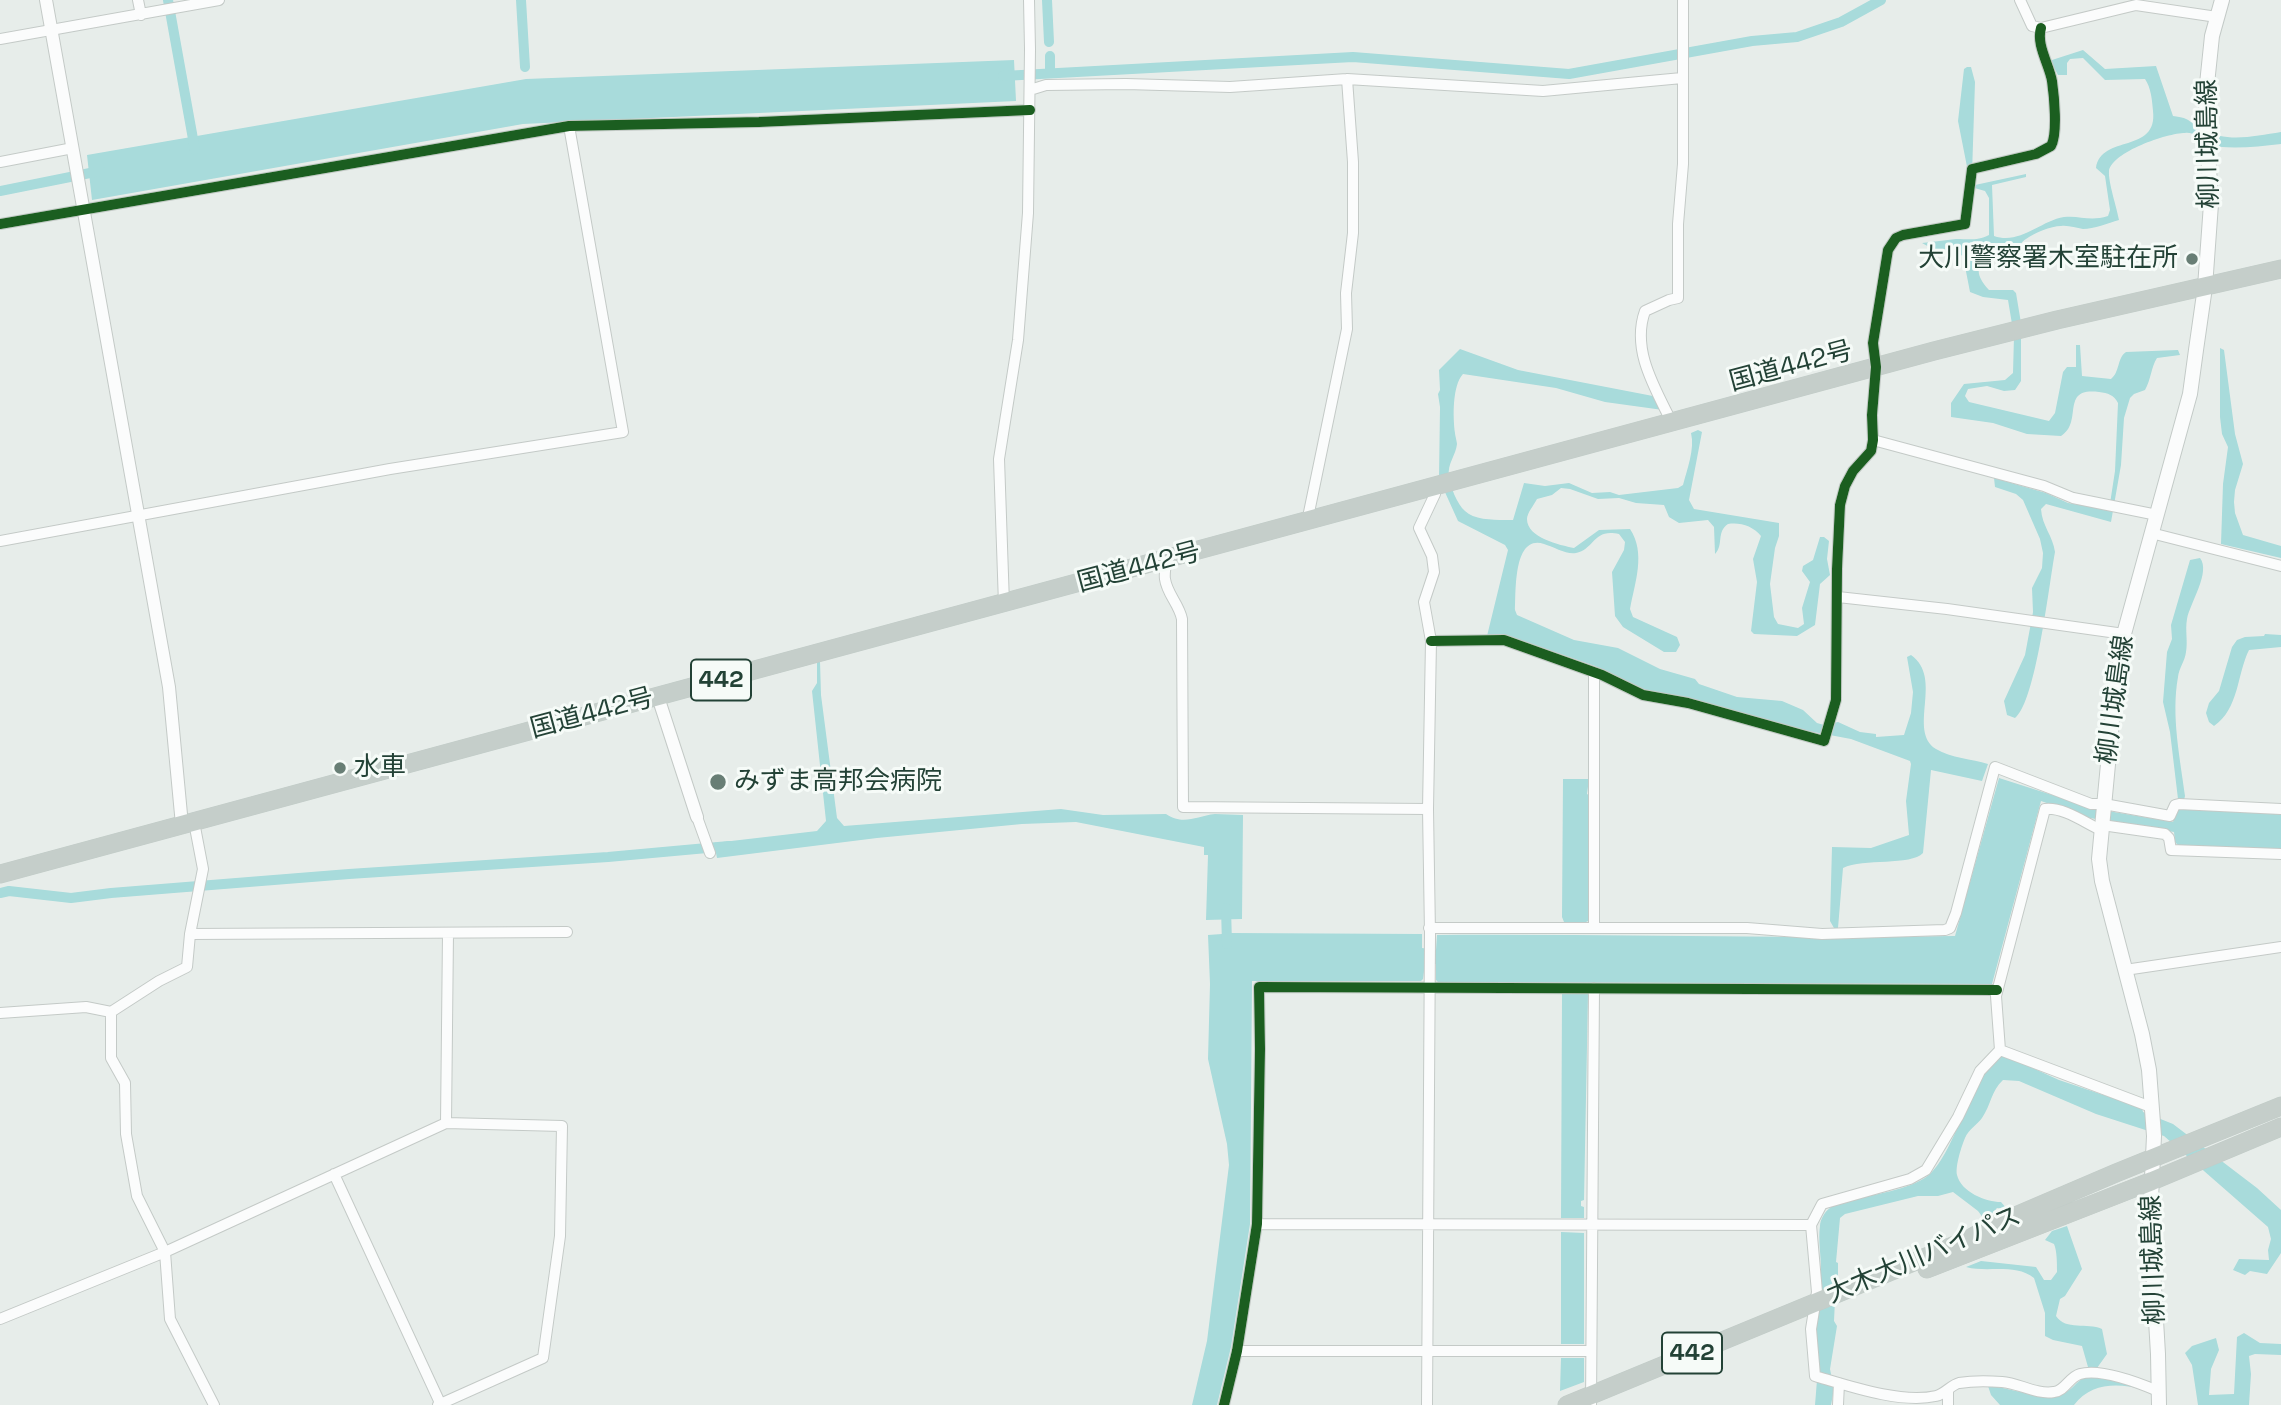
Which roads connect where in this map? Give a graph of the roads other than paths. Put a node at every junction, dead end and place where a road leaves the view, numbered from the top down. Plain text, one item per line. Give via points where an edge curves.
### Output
1 (46, 0) edge
2 (138, 0) edge
3 (219, 0) edge
4 (1028, 0) edge
5 (1683, 0) edge
6 (2020, 0) edge
7 (2222, 0) edge
8 (199, 2) edge
9 (141, 15) junction
10 (2217, 17) junction
11 (2041, 28) junction
12 (51, 31) junction
13 (0, 39) edge
14 (1682, 78) junction
15 (1347, 79) junction
16 (1030, 88) junction
17 (1030, 110) junction
18 (569, 126) junction
19 (74, 154) junction
20 (0, 162) edge
21 (84, 204) junction
22 (0, 224) edge
23 (2281, 269) edge
24 (2205, 287) junction
25 (1875, 367) junction
26 (1671, 423) junction
27 (1873, 440) junction
28 (1435, 486) junction
29 (2157, 515) junction
30 (138, 516) junction
31 (1307, 522) junction
32 (2151, 533) junction
33 (0, 541) edge
34 (1166, 561) junction
35 (2281, 566) edge
36 (1838, 597) junction
37 (1004, 604) junction
38 (2124, 634) junction
39 (1431, 641) junction
40 (1594, 673) junction
41 (658, 696) junction
42 (1428, 809) junction
43 (2281, 809) edge
44 (697, 817) joint
45 (2102, 817) junction
46 (188, 824) junction
47 (710, 853) dead end
48 (2281, 854) edge
49 (0, 874) edge
50 (1594, 927) junction
51 (1430, 931) junction
52 (567, 932) dead end
53 (448, 933) junction
54 (190, 934) junction
55 (2281, 947) edge
56 (2125, 970) junction
57 (1429, 984) junction
58 (1594, 988) junction
59 (1997, 990) junction
60 (111, 1012) junction
61 (0, 1013) edge
62 (2000, 1050) junction
63 (2281, 1106) edge
64 (2152, 1109) junction
65 (446, 1123) junction
66 (2281, 1127) edge
67 (2153, 1157) junction
68 (334, 1174) junction
69 (2152, 1181) junction
70 (2060, 1208) junction
71 (1257, 1224) junction
72 (1426, 1224) junction
73 (1591, 1225) junction
74 (1811, 1225) junction
75 (164, 1252) junction
76 (1816, 1308) junction
77 (0, 1319) edge
78 (1237, 1351) junction
79 (1427, 1351) junction
80 (1591, 1351) junction
81 (1836, 1382) junction
82 (1948, 1391) junction
83 (2158, 1398) edge
84 (1592, 1402) edge
85 (214, 1405) edge
86 (440, 1405) edge
87 (1224, 1405) edge
88 (1427, 1405) edge
89 (1567, 1405) edge
90 (1838, 1405) edge
91 (1948, 1405) edge

1 - 12 street
2 - 9 street
3 - 8 street
4 - 16 street
5 - 14 street
6 - 11 street via 2032,26
7 - 10 main road, 柳川城島線
8 - 9 street
9 - 12 street
10 - 11 street via 2136,5
10 - 24 main road, 柳川城島線 via 2207,84 2211,204
11 - 25 street via 2038,36 2052,81 2054,142 2036,154 1972,169 1965,225 1903,235 1892,242 1872,342
12 - 13 street
12 - 19 street
14 - 15 street via 1543,92
14 - 26 street via 1678,298 1645,311 1639,341
15 - 16 street via 1230,88 1126,84
15 - 31 street via 1353,163 1347,329
16 - 17 street
17 - 18 street
17 - 37 street via 1018,340 999,459
18 - 21 street
18 - 30 street via 623,432
19 - 20 street
19 - 21 street
21 - 22 street
21 - 30 street
23 - 24 highway, 国道442号 / 442
24 - 25 highway, 国道442号 / 442
24 - 29 main road, 柳川城島線 via 2189,394
25 - 26 highway, 国道442号 / 442
25 - 27 street
26 - 28 highway, 国道442号 / 442
27 - 29 street via 2044,486 2073,499
27 - 36 street via 1871,451 1845,486 1840,505
28 - 31 highway, 国道442号 / 442
28 - 39 street via 1419,528 1434,572 1424,602
29 - 32 main road, 柳川城島線
30 - 33 street
30 - 46 street
31 - 34 highway, 国道442号 / 442
32 - 35 street
32 - 38 main road, 柳川城島線
34 - 37 highway, 国道442号 / 442
34 - 42 street via 1165,580 1182,619 1183,807
36 - 38 street
36 - 40 street via 1836,700 1824,741 1643,695
37 - 41 highway, 国道442号 / 442
38 - 45 main road, 柳川城島線
39 - 40 street via 1504,640
39 - 42 street
40 - 50 street
41 - 44 street
41 - 46 highway, 国道442号 / 442
42 - 51 street
43 - 45 street via 2179,804 2170,816
44 - 47 street
45 - 48 street via 2165,834 2171,850
45 - 50 street via 2091,804 1995,767 1956,913 1945,930 1822,934 1746,928
45 - 56 main road, 柳川城島線 via 2100,871
45 - 59 street via 2045,809
46 - 49 highway, 国道442号 / 442
46 - 54 street via 203,869
50 - 51 street
51 - 57 street
52 - 53 street
53 - 54 street
53 - 65 street
54 - 60 street via 187,967
55 - 56 street
56 - 64 main road, 柳川城島線 via 2149,1070
57 - 58 street
57 - 71 street via 1259,987
57 - 72 street
58 - 59 street
58 - 73 street
59 - 62 street
60 - 61 street via 86,1007
60 - 75 street via 111,1059 125,1083 126,1134 137,1196
62 - 64 street
62 - 74 street via 1980,1071 1926,1170 1910,1179 1822,1204
63 - 67 highway, 大木大川バイパス / 442
64 - 67 main road, 柳川城島線
65 - 68 street
65 - 86 street via 562,1126 560,1236 543,1358
66 - 69 highway, 大木大川バイパス / 442
67 - 69 main road, 柳川城島線
67 - 70 highway, 大木大川バイパス / 442
68 - 75 street
68 - 86 street
69 - 70 highway, 大木大川バイパス / 442
69 - 83 main road, 柳川城島線
70 - 76 highway, 大木大川バイパス / 442
71 - 72 street
71 - 78 street
72 - 73 street
72 - 79 street
73 - 74 street
73 - 80 street
74 - 76 street
75 - 77 street
75 - 85 street via 170,1319
76 - 81 street via 1815,1376
76 - 84 highway, 大木大川バイパス / 442
78 - 79 street
78 - 87 street
79 - 80 street
79 - 88 street
80 - 84 street
81 - 82 street via 1897,1397 1938,1396
81 - 90 street
82 - 83 street via 1957,1383 2004,1382 2053,1393 2085,1373 2127,1379
82 - 91 street
84 - 89 highway, 大木大川バイパス / 442

